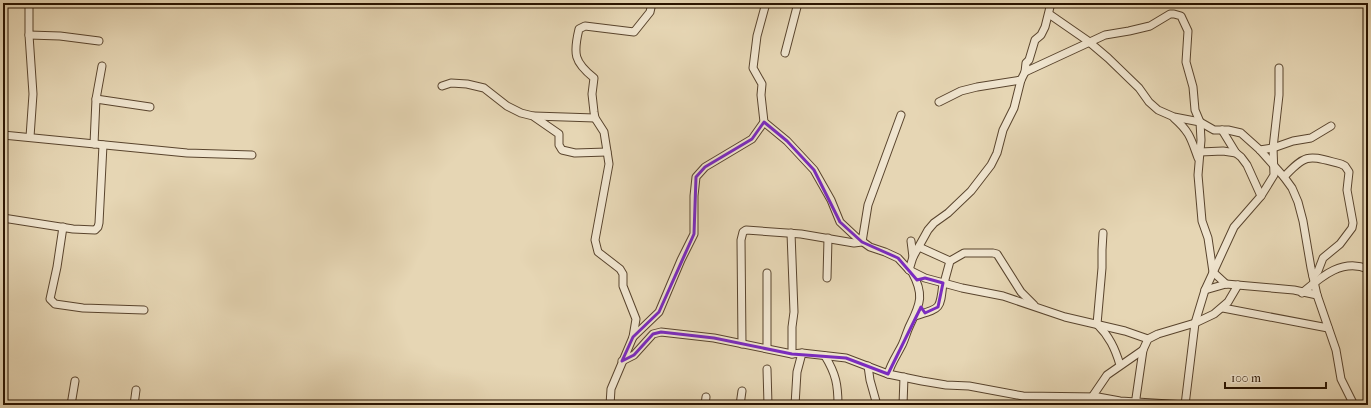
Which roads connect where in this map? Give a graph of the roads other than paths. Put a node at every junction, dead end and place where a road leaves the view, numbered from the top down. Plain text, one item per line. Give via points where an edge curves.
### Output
1 (29, 3) edge
2 (652, 3) edge
3 (766, 3) edge
4 (798, 3) edge
5 (1052, 3) edge
6 (1049, 14) junction
7 (29, 35) junction
8 (99, 41) dead end
9 (1088, 41) junction
10 (786, 53) dead end
11 (102, 66) dead end
12 (1279, 68) dead end
13 (1025, 72) junction
14 (1021, 80) junction
15 (442, 86) dead end
16 (96, 99) junction
17 (939, 102) dead end
18 (150, 107) dead end
19 (901, 115) dead end
20 (534, 116) junction
21 (1174, 117) junction
22 (595, 118) junction
23 (764, 122) junction
24 (1200, 122) junction
25 (1331, 126) dead end
26 (1214, 130) junction
27 (1222, 130) junction
28 (3, 135) edge
29 (30, 136) junction
30 (1201, 140) junction
31 (94, 144) junction
32 (103, 145) junction
33 (1273, 148) junction
34 (1260, 150) junction
35 (607, 152) junction
36 (1200, 152) junction
37 (1236, 153) junction
38 (252, 155) dead end
39 (1199, 161) junction
40 (1274, 165) junction
41 (1279, 175) junction
42 (1260, 196) junction
43 (3, 218) edge
44 (62, 227) junction
45 (790, 233) junction
46 (1103, 233) dead end
47 (828, 238) junction
48 (862, 242) junction
49 (918, 248) junction
50 (913, 257) junction
51 (950, 260) junction
52 (1368, 268) edge
53 (910, 271) junction
54 (1213, 272) junction
55 (767, 273) dead end
56 (827, 278) dead end
57 (925, 278) junction
58 (1314, 279) junction
59 (917, 280) junction
60 (943, 283) junction
61 (1226, 284) junction
62 (1238, 285) junction
63 (1205, 290) junction
64 (1302, 292) junction
65 (1317, 296) junction
66 (919, 305) junction
67 (1036, 306) junction
68 (1223, 308) junction
69 (144, 310) dead end
70 (924, 313) junction
71 (915, 316) junction
72 (1195, 323) junction
73 (1097, 324) junction
74 (1328, 328) junction
75 (633, 337) junction
76 (1148, 339) junction
77 (742, 344) junction
78 (767, 348) junction
79 (1143, 350) junction
80 (802, 353) junction
81 (792, 354) junction
82 (825, 356) junction
83 (622, 361) junction
84 (1120, 365) junction
85 (868, 366) junction
86 (767, 369) dead end
87 (888, 374) junction
88 (904, 377) junction
89 (75, 380) dead end
90 (136, 390) dead end
91 (742, 391) dead end
92 (706, 397) dead end
93 (1092, 397) junction
94 (1135, 404) edge
95 (71, 405) edge
96 (134, 405) edge
97 (564, 405) edge
98 (572, 405) edge
99 (610, 405) edge
100 (705, 405) edge
101 (740, 405) edge
102 (768, 405) edge
103 (795, 405) edge
104 (838, 405) edge
105 (877, 405) edge
106 (903, 405) edge
107 (1185, 405) edge
108 (1354, 405) edge

1 - 7 street
2 - 22 street via 650,12 634,32 585,26 579,29 576,44 577,60 594,78 592,94
3 - 23 street via 757,36 753,68 762,84
4 - 10 street
5 - 6 street
6 - 9 street
6 - 13 street via 1043,32 1035,40
7 - 8 street
7 - 29 street via 33,94
9 - 13 street
9 - 21 street via 1139,88 1153,106
9 - 24 street via 1105,34 1150,26 1170,14 1181,16 1188,31 1186,62 1193,87 1195,110
11 - 16 street
12 - 33 street
13 - 14 street
14 - 17 street via 961,91
14 - 49 street via 1014,108 987,172 959,204 934,223
15 - 20 street via 451,83 476,85 484,88 507,106
16 - 18 street
16 - 31 street
19 - 48 street via 868,205
20 - 22 street
20 - 35 street via 559,134 558,145 562,150 575,153
21 - 24 street
21 - 39 street via 1189,134
22 - 35 street via 604,132
23 - 48 street via 787,141 814,170 840,222
23 - 75 street via 752,139 705,167 696,177 694,234 660,312
24 - 26 street
24 - 30 street
25 - 33 street via 1311,138
26 - 27 street
26 - 30 street
27 - 34 street via 1241,133
27 - 37 street
28 - 29 street
29 - 31 street
30 - 36 street
31 - 32 street
32 - 38 street via 187,153
32 - 44 street via 98,227 95,230 87,230
33 - 34 street
33 - 40 street
34 - 40 street
35 - 75 street via 609,168 595,240 598,252 623,274 623,286 636,319
36 - 37 street
36 - 39 street
37 - 42 street via 1247,165
39 - 54 street via 1202,221 1208,238
40 - 41 street
41 - 42 street
41 - 58 street via 1292,188 1298,202
41 - 58 street via 1308,157 1341,164 1349,172 1347,190 1352,228 1340,244 1323,258
42 - 54 street via 1234,227
43 - 44 street
44 - 69 street via 50,299 56,304 82,308
45 - 47 street
45 - 77 street via 746,230 743,232
45 - 81 street via 794,312
46 - 73 street
47 - 48 street
47 - 56 street
48 - 53 street via 898,258
49 - 50 street
49 - 50 street via 911,241
49 - 51 street
50 - 53 street
51 - 60 street
51 - 67 street via 964,253 997,254 1021,292
52 - 58 street via 1345,266
53 - 57 street
53 - 59 street
54 - 61 street
54 - 63 street
55 - 78 street
57 - 59 street
57 - 60 street
58 - 64 street
58 - 65 street
59 - 66 street
60 - 67 street
60 - 70 street via 938,307
61 - 62 street
61 - 63 street
62 - 64 street
62 - 68 street
63 - 72 street
64 - 65 street
65 - 74 street
66 - 70 street
66 - 71 street
67 - 73 street via 1065,317
68 - 72 street
68 - 74 street
70 - 71 street
71 - 87 street via 902,346 892,360
72 - 76 street
72 - 107 street
73 - 76 street
73 - 84 street via 1115,348
74 - 108 street via 1336,350 1341,379
75 - 83 street
76 - 79 street
77 - 78 street
77 - 83 street via 661,332 653,334 634,355
78 - 81 street
79 - 84 street
79 - 94 street
80 - 81 street
80 - 82 street
80 - 103 street via 797,372
82 - 85 street via 846,358
82 - 104 street via 836,378
83 - 99 street via 610,389
84 - 93 street via 1106,375
85 - 87 street
85 - 105 street
86 - 102 street
87 - 88 street
88 - 93 street via 933,384 969,386 1023,396
88 - 106 street
89 - 95 street
90 - 96 street
91 - 101 street
92 - 100 street
93 - 94 street
94 - 107 street
97 - 98 street

